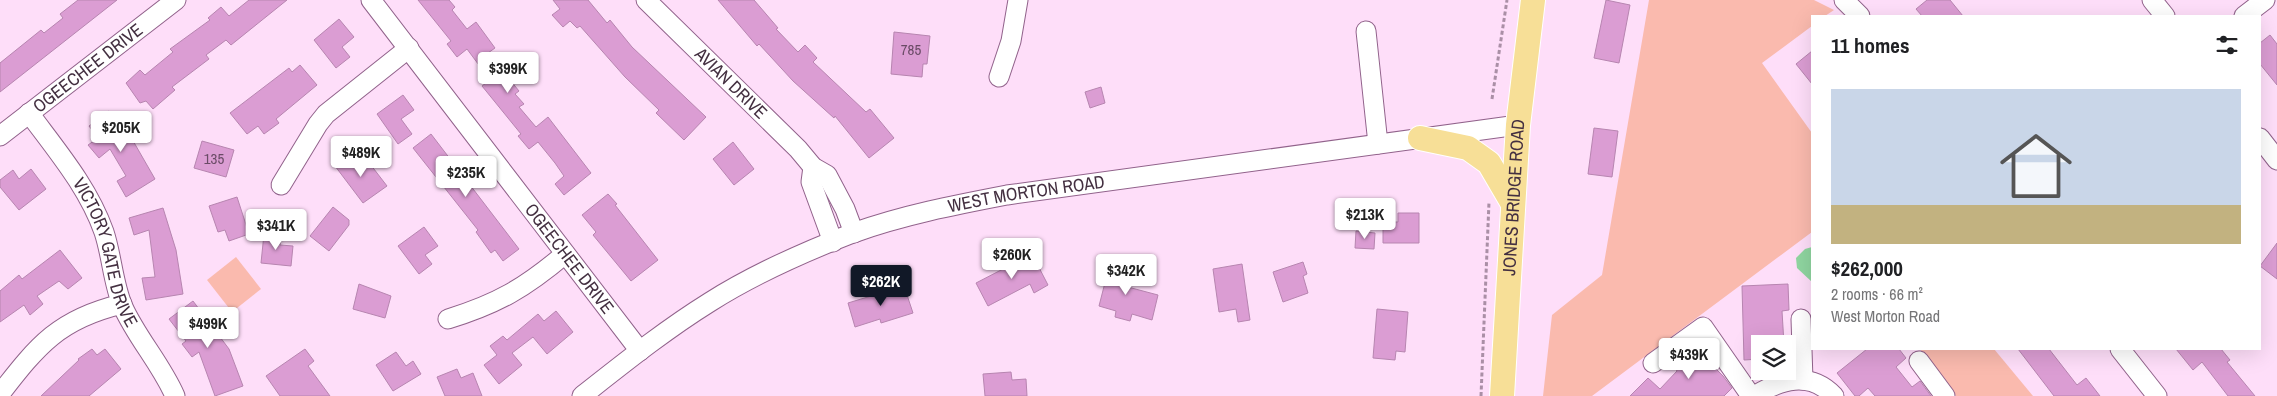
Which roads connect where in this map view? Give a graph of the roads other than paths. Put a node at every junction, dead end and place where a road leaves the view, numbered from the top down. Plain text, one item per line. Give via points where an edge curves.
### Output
1 (176, 0) edge
2 (371, 0) edge
3 (646, 0) edge
4 (1018, 0) edge
5 (1534, 0) edge
6 (1844, 0) edge
7 (2152, 0) edge
8 (2266, 0) edge
9 (1859, 15) edge
10 (2164, 15) edge
11 (2245, 15) edge
12 (1366, 31) dead end
13 (408, 48) junction
14 (999, 77) dead end
15 (29, 113) junction
16 (1518, 125) junction
17 (0, 136) edge
18 (1420, 138) junction
19 (2261, 139) edge
20 (1378, 144) junction
21 (2277, 160) edge
22 (813, 167) junction
23 (281, 185) dead end
24 (1513, 204) junction
25 (854, 233) junction
26 (833, 242) junction
27 (565, 254) junction
28 (122, 304) junction
29 (1801, 319) dead end
30 (448, 320) dead end
31 (2121, 350) edge
32 (640, 351) junction
33 (1919, 361) dead end
34 (1653, 363) dead end
35 (1803, 380) junction
36 (0, 394) edge
37 (584, 395) edge
38 (175, 396) edge
39 (1502, 396) edge
40 (1752, 396) edge
41 (1834, 396) edge
42 (1944, 396) edge
43 (2157, 396) edge

1 - 15 street, OGEECHEE DRIVE
2 - 13 street, OGEECHEE DRIVE
3 - 22 street, AVIAN DRIVE
4 - 14 street via 1011,41
5 - 16 main road, JONES BRIDGE ROAD
6 - 9 street
7 - 10 street
8 - 11 street
12 - 20 street
13 - 23 street via 326,114
13 - 27 street, OGEECHEE DRIVE
15 - 17 street, OGEECHEE DRIVE
15 - 28 street, VICTORY GATE DRIVE via 93,204
16 - 18 street, WEST MORTON ROAD
16 - 24 main road, JONES BRIDGE ROAD
18 - 20 street, WEST MORTON ROAD
18 - 24 main road via 1468,148 1489,163
19 - 21 street
20 - 25 street, WEST MORTON ROAD via 1007,195 925,211
22 - 25 street, AVIAN DRIVE via 826,176 845,209
22 - 26 street via 811,182
24 - 39 main road, JONES BRIDGE ROAD
25 - 26 street, WEST MORTON ROAD
26 - 32 street, WEST MORTON ROAD via 779,264 711,301
27 - 30 street via 515,293 482,309
27 - 32 street, OGEECHEE DRIVE
28 - 36 street via 93,311 61,328 29,357
28 - 38 street, VICTORY GATE DRIVE via 134,330
29 - 35 street
31 - 43 street
32 - 37 street, WEST MORTON ROAD
33 - 42 street
34 - 40 street via 1703,327
35 - 40 street via 1773,384
35 - 41 street

